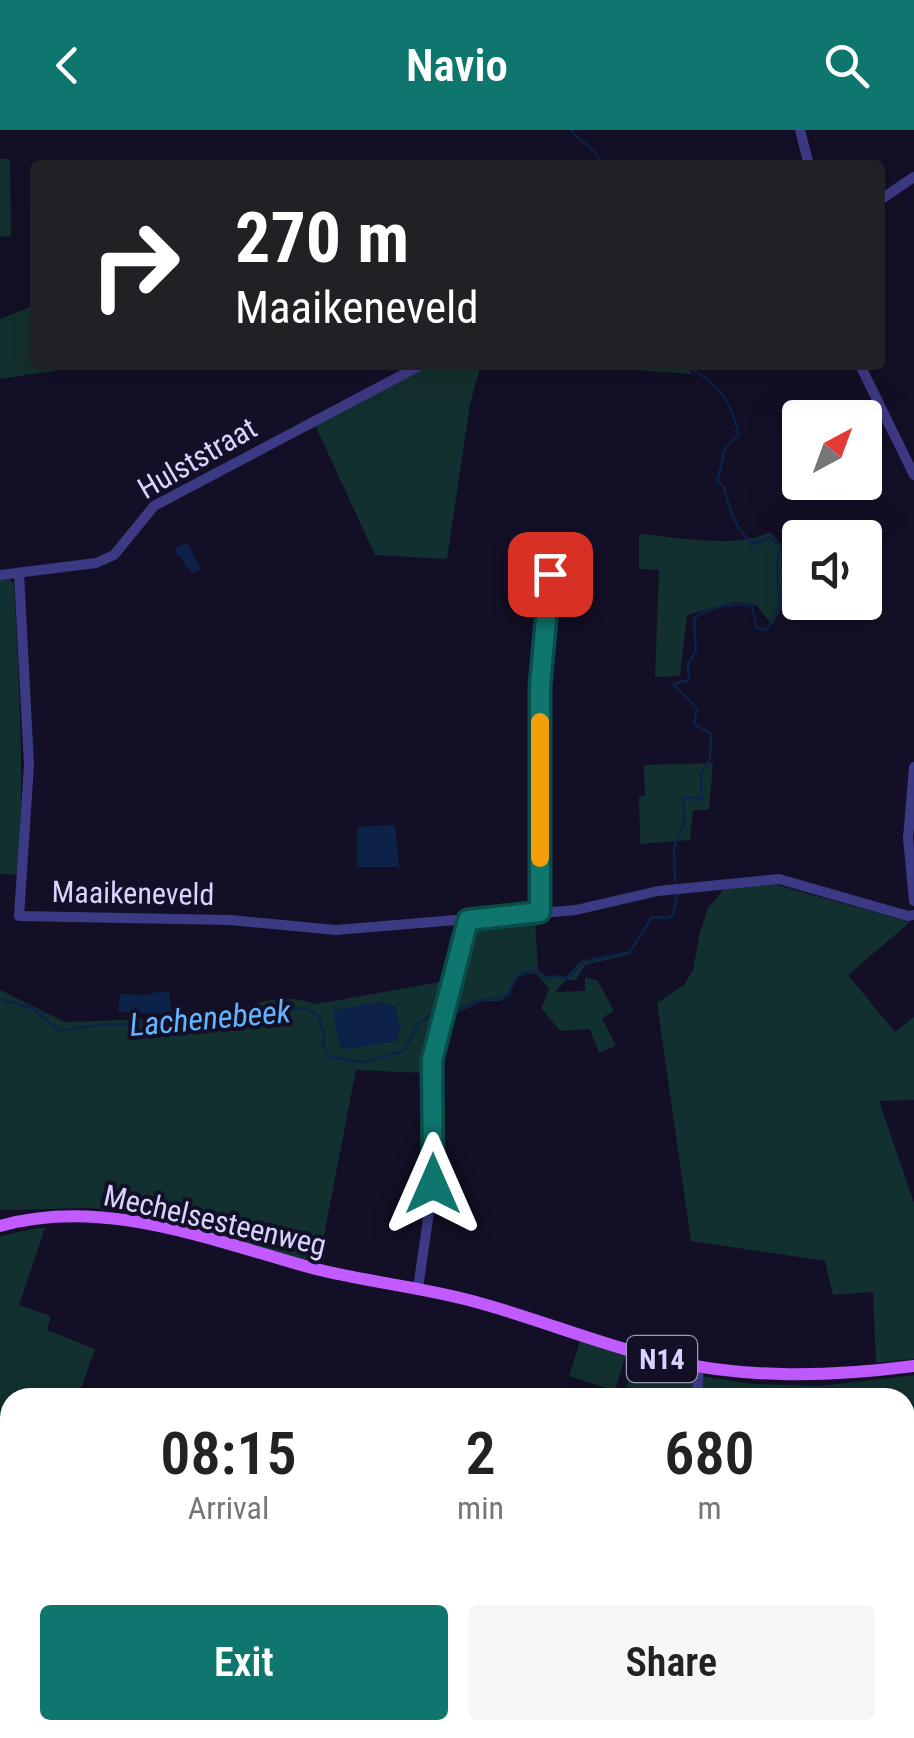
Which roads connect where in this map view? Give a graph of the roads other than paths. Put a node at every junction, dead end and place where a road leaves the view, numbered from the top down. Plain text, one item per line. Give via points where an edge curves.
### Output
1 (800, 130) edge
2 (808, 160) edge
3 (914, 177) edge
4 (885, 197) edge
5 (412, 370) edge
6 (862, 370) edge
7 (914, 475) edge
8 (20, 573) junction
9 (550, 574) dead end
10 (0, 575) edge
11 (914, 766) edge
12 (914, 900) edge
13 (540, 912) junction
14 (914, 915) edge
15 (468, 920) junction
16 (0, 1229) edge
17 (418, 1288) junction
18 (698, 1366) junction
19 (914, 1366) edge
20 (697, 1388) edge

1 - 2 street
3 - 4 street
5 - 8 street, Hulststraat via 154,506 114,555
6 - 7 street
8 - 10 street, Hulststraat
8 - 15 street, Maaikeneveld via 29,765 20,916 230,920 336,930
9 - 13 street via 540,686
11 - 12 street via 908,838
13 - 14 street, Maaikeneveld via 779,879
13 - 15 street, Maaikeneveld
15 - 17 street via 432,1060 434,1178
16 - 17 main road, Mechelsesteenweg / N14 via 68,1222 128,1227 319,1276
17 - 18 main road, Mechelsesteenweg / N14
18 - 19 main road, Mechelsesteenweg / N14 via 805,1376
18 - 20 street

